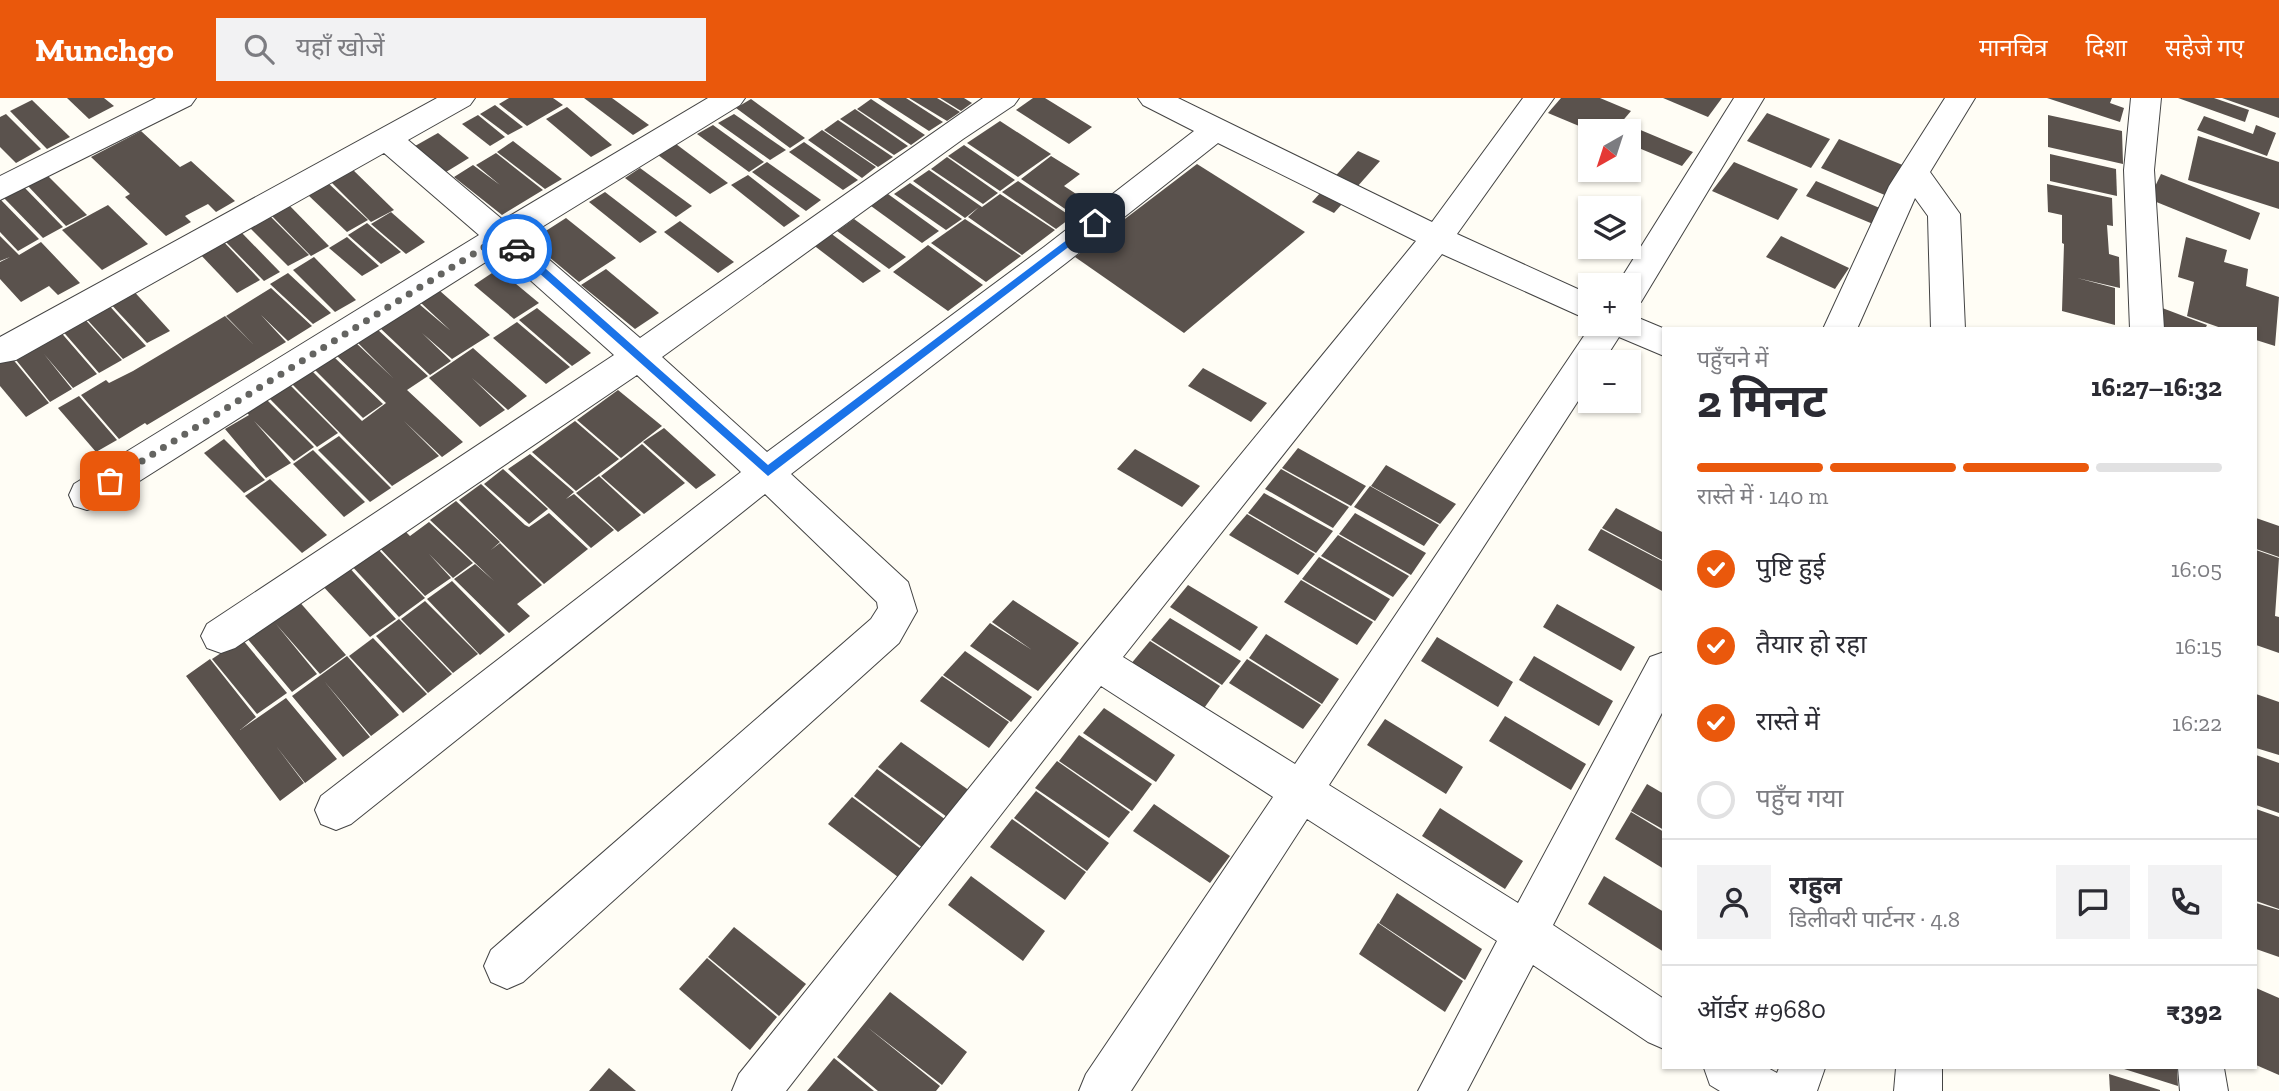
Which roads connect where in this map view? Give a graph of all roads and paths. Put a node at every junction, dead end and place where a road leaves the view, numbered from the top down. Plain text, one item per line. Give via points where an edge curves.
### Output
1 (181, 98) edge
2 (460, 98) edge
3 (730, 98) edge
4 (1004, 98) edge
5 (1153, 98) edge
6 (1539, 98) edge
7 (1749, 98) edge
8 (1960, 98) edge
9 (2146, 98) edge
10 (1216, 129) junction
11 (388, 140) junction
12 (1913, 173) junction
13 (0, 189) edge
14 (502, 236) junction
15 (1437, 238) junction
16 (1641, 274) edge
17 (1578, 303) edge
18 (1841, 327) edge
19 (1948, 327) edge
20 (2147, 327) edge
21 (1641, 333) edge
22 (1602, 336) edge
23 (1662, 342) edge
24 (4, 351) dead end
25 (639, 356) junction
26 (768, 471) junction
27 (87, 495) dead end
28 (222, 636) dead end
29 (1096, 662) junction
30 (1662, 674) edge
31 (1299, 790) junction
32 (336, 810) dead end
33 (1525, 933) junction
34 (507, 967) dead end
35 (1662, 1025) edge
36 (1729, 1069) edge
37 (1802, 1069) edge
38 (1919, 1069) edge
39 (2201, 1069) edge
40 (756, 1091) edge
41 (1103, 1091) edge
42 (1442, 1091) edge
43 (1762, 1091) edge
44 (1793, 1091) edge
45 (1917, 1091) edge
46 (2204, 1091) edge

1 - 13 street
2 - 11 street
3 - 14 street
4 - 25 street
5 - 10 street
6 - 15 street
7 - 16 street
8 - 12 street
9 - 20 street via 2139,170
10 - 15 street
10 - 26 street
11 - 14 street
11 - 24 street
12 - 18 street
12 - 19 street via 1944,214
14 - 25 street
14 - 27 street
15 - 17 street
15 - 29 street
21 - 23 street
22 - 31 street
25 - 26 street
25 - 28 street
26 - 32 street
26 - 34 street via 894,594 898,611 885,631
29 - 31 street
29 - 40 street
30 - 33 street
31 - 33 street
31 - 41 street
33 - 35 street
33 - 42 street
36 - 43 street
37 - 44 street
38 - 45 street
39 - 46 street

